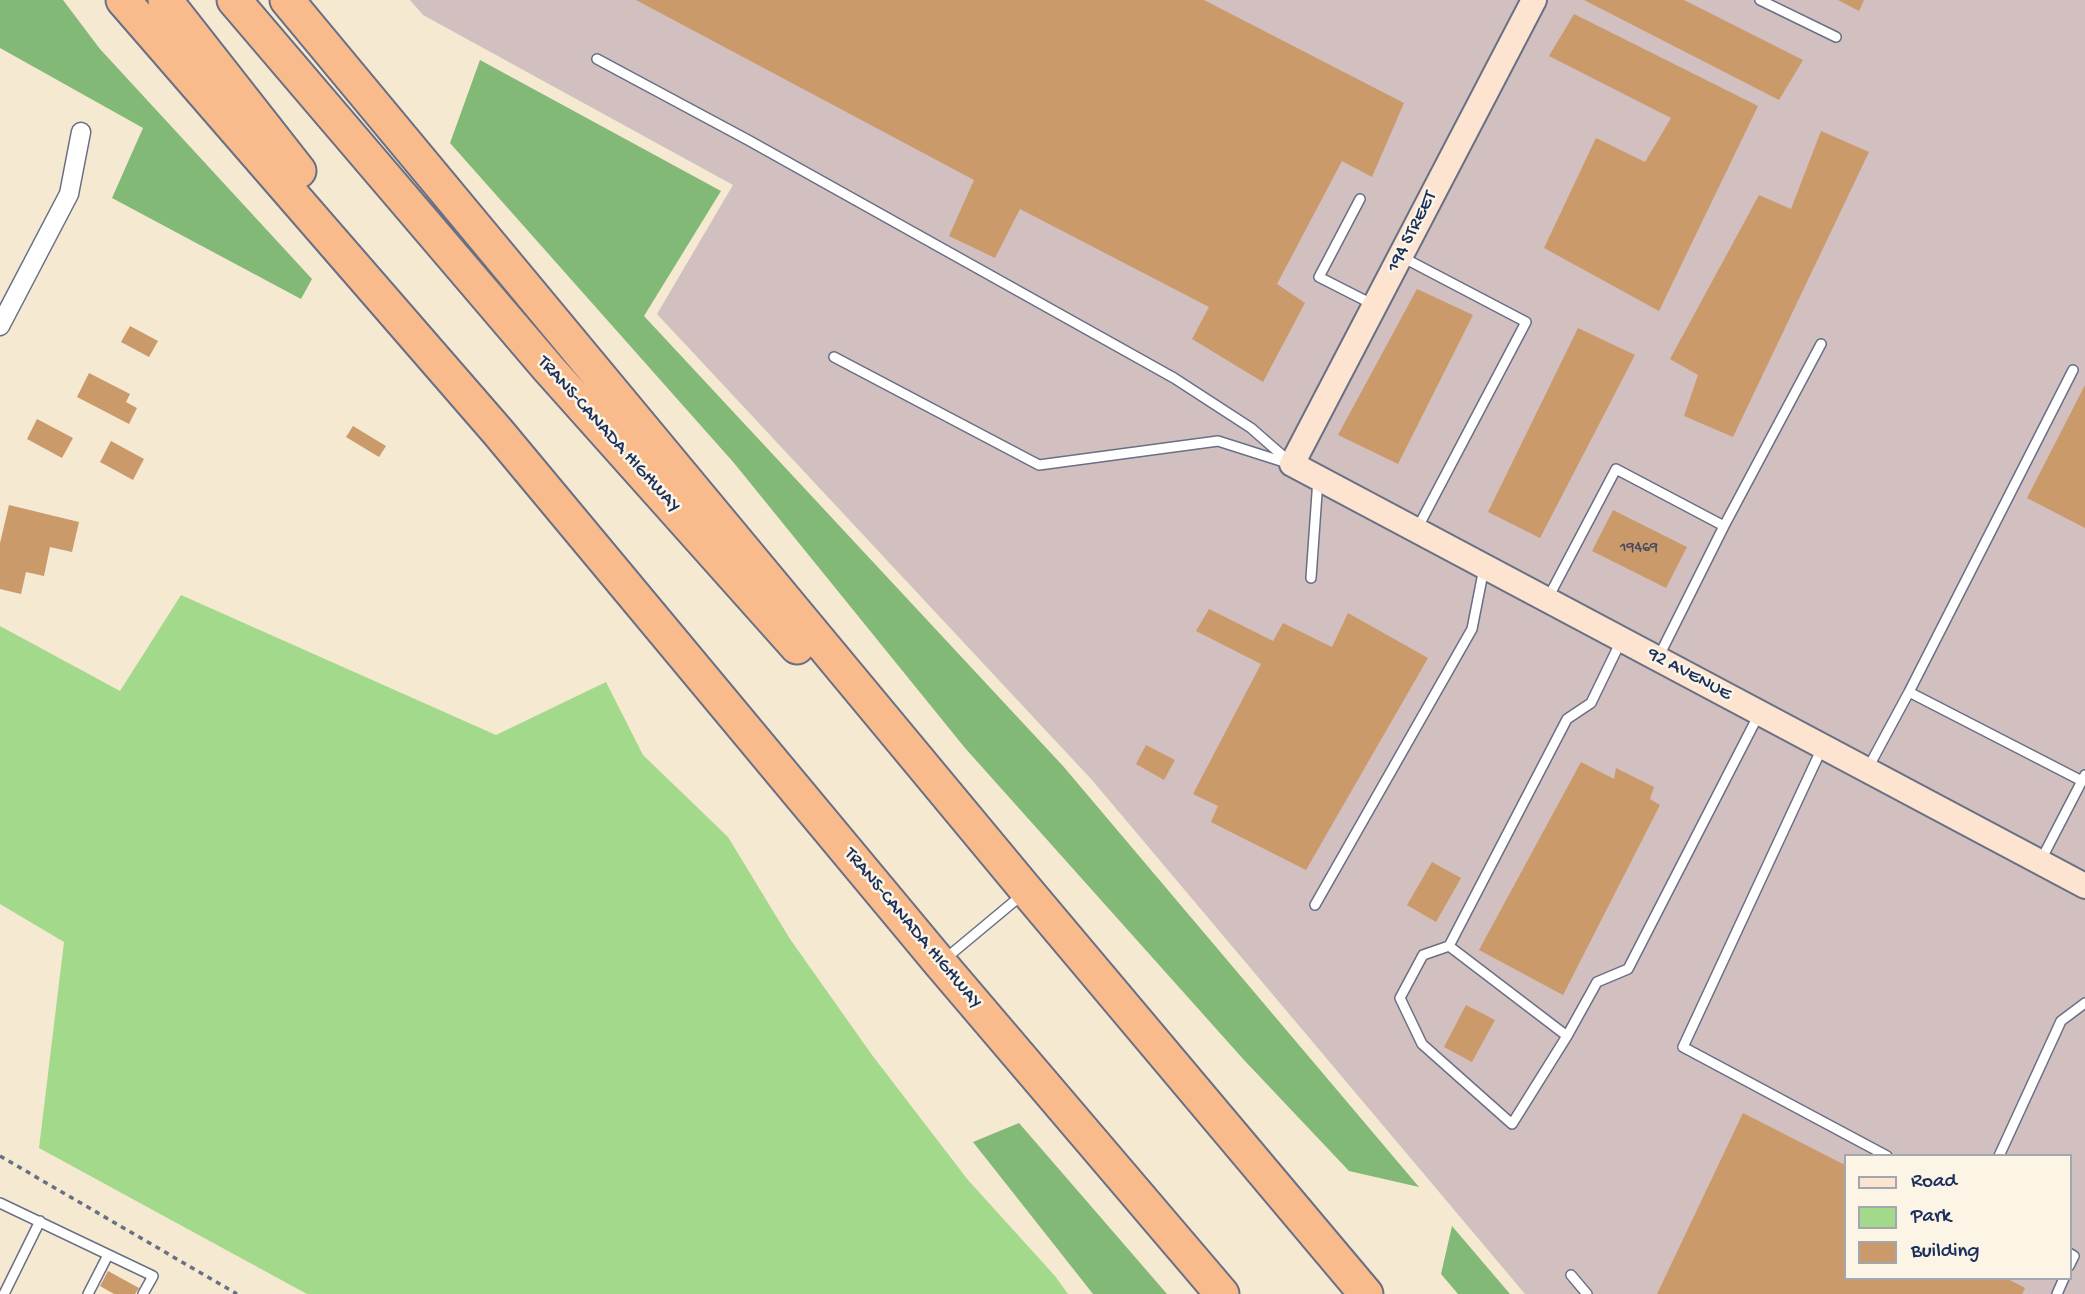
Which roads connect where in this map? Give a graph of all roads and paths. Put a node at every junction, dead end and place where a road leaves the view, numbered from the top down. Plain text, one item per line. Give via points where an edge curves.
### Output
1 (123, 0) edge
2 (165, 0) edge
3 (234, 0) edge
4 (287, 0) edge
5 (1534, 0) edge
6 (1760, 0) edge
7 (1836, 37) dead end
8 (597, 60) dead end
9 (81, 132) dead end
10 (1360, 199) dead end
11 (1401, 256) junction
12 (1375, 306) junction
13 (0, 326) edge
14 (1821, 344) dead end
15 (834, 358) dead end
16 (2073, 370) dead end
17 (498, 432) junction
18 (1292, 464) junction
19 (1318, 478) junction
20 (1724, 526) junction
21 (1417, 530) junction
22 (1485, 566) junction
23 (1311, 578) dead end
24 (1548, 600) junction
25 (1622, 639) junction
26 (1657, 659) junction
27 (1909, 692) junction
28 (1759, 713) junction
29 (1823, 747) junction
30 (1867, 770) junction
31 (2083, 778) edge
32 (998, 855) junction
33 (2040, 862) junction
34 (2085, 886) edge
35 (1027, 891) junction
36 (1315, 905) dead end
37 (1449, 946) junction
38 (940, 963) junction
39 (2085, 1003) edge
40 (1567, 1036) junction
41 (1883, 1154) edge
42 (2000, 1154) edge
43 (0, 1156) edge
44 (0, 1203) edge
45 (40, 1221) junction
46 (108, 1255) junction
47 (1571, 1275) dead end
48 (4, 1294) edge
49 (88, 1294) edge
50 (143, 1294) edge
51 (237, 1294) edge
52 (1222, 1294) edge
53 (1366, 1294) edge
54 (1587, 1294) edge

1 - 17 highway, TRANS-CANADA HIGHWAY
2 - 17 highway, TRANS-CANADA HIGHWAY
3 - 32 highway, TRANS-CANADA HIGHWAY via 548,368 822,675
4 - 32 highway, TRANS-CANADA HIGHWAY
5 - 11 street, 194 STREET
6 - 7 lane
8 - 18 lane via 1174,378 1251,428
9 - 13 street via 69,194
10 - 12 lane via 1319,277
11 - 12 street, 194 STREET
11 - 21 lane via 1526,322
12 - 18 street, 194 STREET
14 - 20 lane
15 - 18 lane via 1039,465 1218,441
16 - 27 lane
17 - 38 highway, TRANS-CANADA HIGHWAY
18 - 19 street, 92 AVENUE
19 - 21 street, 92 AVENUE
19 - 23 lane
20 - 24 lane via 1616,469
20 - 26 lane
21 - 22 street, 92 AVENUE
22 - 24 street, 92 AVENUE
22 - 36 lane via 1472,629
24 - 25 street, 92 AVENUE
25 - 26 street, 92 AVENUE
25 - 37 lane via 1591,703 1567,719
26 - 28 street, 92 AVENUE
27 - 30 lane
27 - 31 lane
28 - 29 street, 92 AVENUE
28 - 40 lane via 1628,969 1597,982
29 - 30 street, 92 AVENUE
29 - 41 lane via 1683,1047
30 - 33 street, 92 AVENUE
31 - 33 lane
32 - 35 highway, TRANS-CANADA HIGHWAY
33 - 34 street, 92 AVENUE
35 - 38 lane
35 - 53 highway, TRANS-CANADA HIGHWAY
37 - 40 lane
37 - 40 lane via 1423,955 1400,998 1422,1044 1512,1124
38 - 52 highway, TRANS-CANADA HIGHWAY
39 - 42 lane via 2061,1021
43 - 51 path
44 - 45 lane
45 - 46 lane
45 - 48 lane
46 - 49 lane
46 - 50 lane via 153,1276
47 - 54 lane

